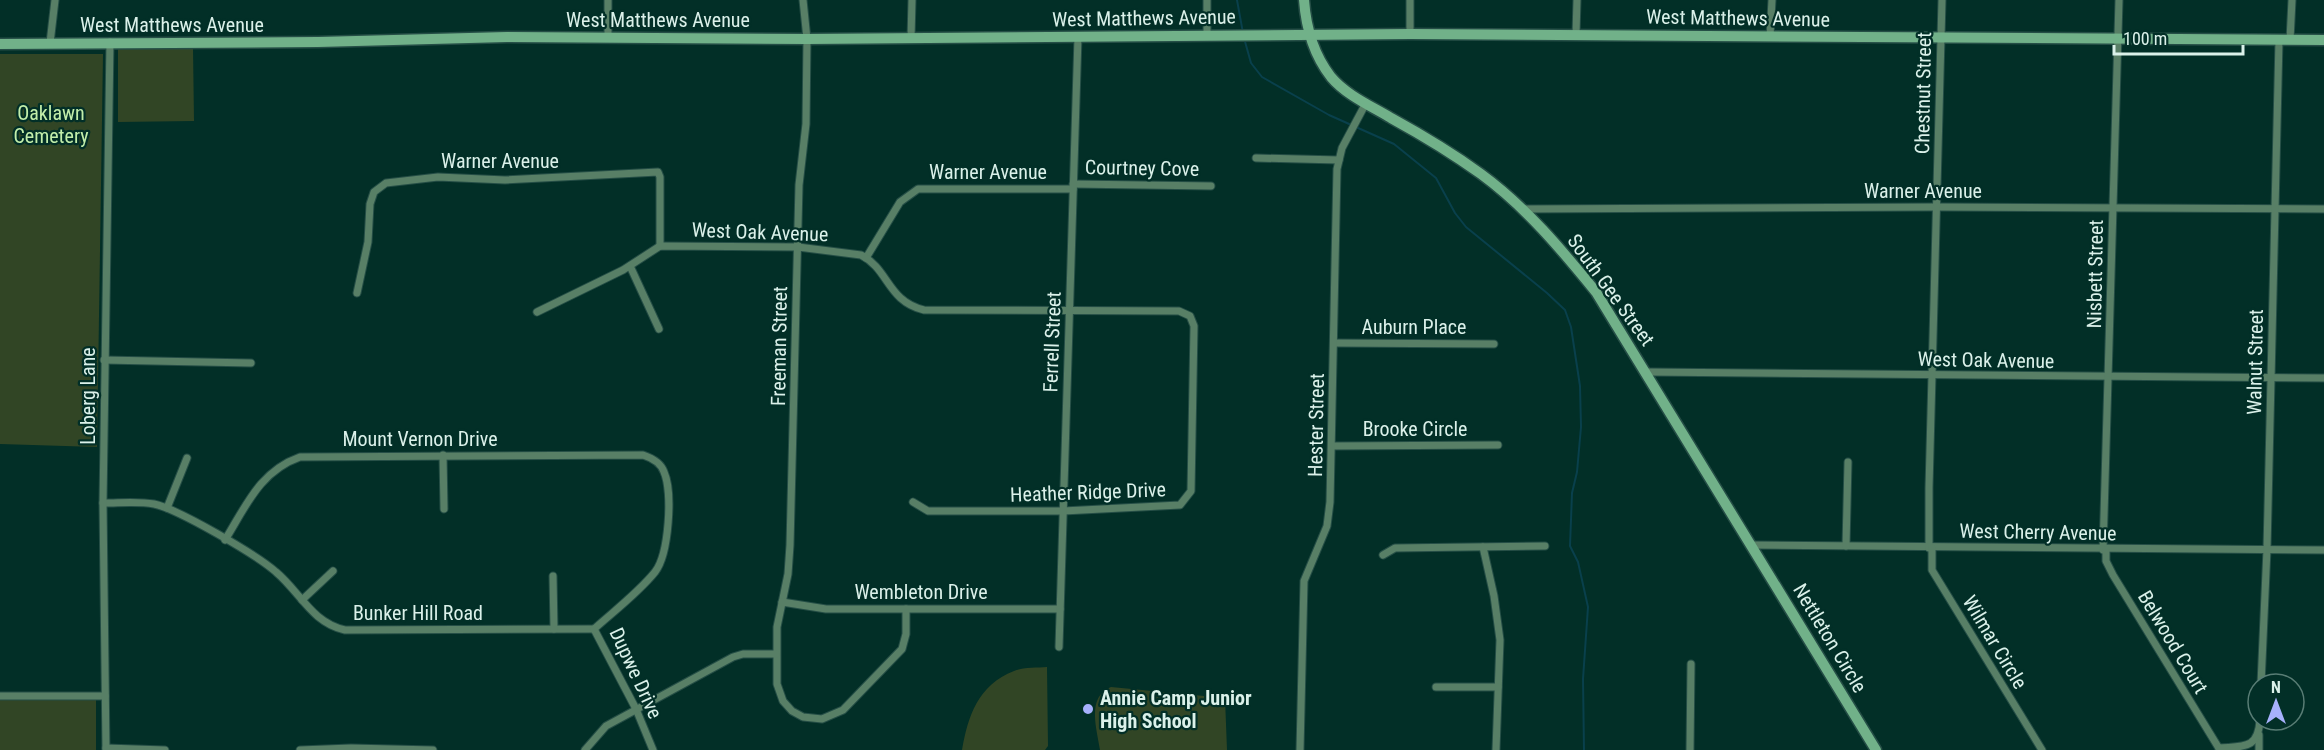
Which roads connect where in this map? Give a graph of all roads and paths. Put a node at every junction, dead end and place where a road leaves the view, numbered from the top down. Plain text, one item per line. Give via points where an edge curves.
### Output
1 (55, 0) edge
2 (608, 0) edge
3 (803, 0) edge
4 (912, 0) edge
5 (1208, 0) edge
6 (1304, 0) edge
7 (1410, 0) edge
8 (1577, 0) edge
9 (1772, 0) edge
10 (1942, 0) edge
11 (2119, 0) edge
12 (2292, 0) edge
13 (1410, 34) junction
14 (1576, 34) junction
15 (1208, 35) junction
16 (1309, 35) junction
17 (1770, 36) junction
18 (1078, 37) junction
19 (608, 38) junction
20 (911, 38) junction
21 (1941, 38) junction
22 (807, 39) junction
23 (2118, 39) junction
24 (2285, 40) junction
25 (2324, 40) edge
26 (110, 42) junction
27 (50, 43) junction
28 (0, 44) edge
29 (1366, 103) junction
30 (1256, 158) dead end
31 (1339, 160) junction
32 (1073, 186) junction
33 (1211, 186) dead end
34 (1937, 207) junction
35 (2113, 208) junction
36 (1522, 209) junction
37 (2274, 209) junction
38 (2324, 209) edge
39 (660, 246) junction
40 (798, 247) junction
41 (866, 258) junction
42 (630, 266) junction
43 (357, 293) dead end
44 (1069, 310) junction
45 (537, 312) dead end
46 (659, 329) dead end
47 (1334, 344) junction
48 (1494, 344) dead end
49 (104, 360) junction
50 (251, 363) dead end
51 (1648, 372) junction
52 (1932, 376) junction
53 (2109, 377) junction
54 (2271, 378) junction
55 (2324, 378) edge
56 (1498, 445) dead end
57 (1332, 446) junction
58 (443, 455) junction
59 (187, 458) dead end
60 (654, 460) joint
61 (1848, 462) dead end
62 (914, 502) dead end
63 (103, 503) junction
64 (167, 508) junction
65 (444, 509) dead end
66 (1063, 511) junction
67 (225, 540) junction
68 (1752, 545) junction
69 (1545, 546) dead end
70 (1846, 546) junction
71 (1483, 547) junction
72 (1931, 548) junction
73 (2267, 549) junction
74 (2324, 549) edge
75 (2104, 550) junction
76 (1383, 555) dead end
77 (333, 571) dead end
78 (553, 576) dead end
79 (302, 600) junction
80 (782, 602) junction
81 (906, 609) junction
82 (1060, 609) junction
83 (554, 629) junction
84 (594, 629) junction
85 (1059, 647) dead end
86 (776, 654) junction
87 (1691, 664) dead end
88 (2262, 672) edge
89 (1436, 687) dead end
90 (1498, 687) junction
91 (0, 696) edge
92 (105, 696) junction
93 (636, 709) junction
94 (2259, 734) joint
95 (106, 749) edge
96 (2220, 749) edge
97 (165, 750) edge
98 (300, 750) edge
99 (433, 750) edge
100 (585, 750) edge
101 (653, 750) edge
102 (1300, 750) edge
103 (1496, 750) edge
104 (1690, 750) edge
105 (1876, 750) edge
106 (2042, 750) edge
107 (2259, 750) edge

1 - 27 street
2 - 19 street
3 - 22 street, Freeman Street
4 - 20 street
5 - 15 street
6 - 16 street, South Gee Street
7 - 13 street
8 - 14 street
9 - 17 street
10 - 21 street, Chestnut Street
11 - 23 street, Nisbett Street
12 - 24 street, Walnut Street
13 - 14 street, West Matthews Avenue
13 - 16 street, West Matthews Avenue
14 - 17 street, West Matthews Avenue
15 - 16 street, West Matthews Avenue
15 - 18 street, West Matthews Avenue
16 - 29 street, South Gee Street via 1317,57 1332,79
17 - 21 street, West Matthews Avenue
18 - 20 street, West Matthews Avenue
18 - 32 street, Ferrell Street
19 - 22 street, West Matthews Avenue
19 - 26 street, West Matthews Avenue
20 - 22 street, West Matthews Avenue
21 - 23 street, West Matthews Avenue
21 - 34 street, Chestnut Street
22 - 40 street, Freeman Street
23 - 24 street, West Matthews Avenue
23 - 35 street, Nisbett Street
24 - 25 street, West Matthews Avenue
24 - 37 street, Walnut Street
26 - 27 street, West Matthews Avenue
26 - 49 street, Loberg Lane
27 - 28 street, West Matthews Avenue
29 - 31 street, Hester Street
29 - 36 street, South Gee Street via 1438,145
30 - 31 street
31 - 47 street, Hester Street
32 - 33 street, Courtney Cove
32 - 41 street, Warner Avenue via 918,189 900,202
32 - 44 street, Ferrell Street
34 - 35 street, Warner Avenue
34 - 36 street, Warner Avenue
34 - 52 street, Chestnut Street
35 - 37 street, Warner Avenue
35 - 53 street, Nisbett Street
36 - 51 street, South Gee Street via 1551,237 1596,292
37 - 38 street, Warner Avenue
37 - 54 street, Walnut Street
39 - 40 street, West Oak Avenue
39 - 42 street
39 - 43 street, Warner Avenue via 660,177 655,172 505,180 438,177 386,183 374,192 370,204 368,242
40 - 41 street, West Oak Avenue
40 - 80 street, Freeman Street via 790,545
41 - 44 street via 894,294 914,307
42 - 45 street
42 - 46 street
44 - 66 street, Ferrell Street
44 - 66 street, Heather Ridge Drive via 1179,311 1190,316 1194,326 1190,494 1180,505 1172,507
47 - 48 street, Auburn Place
47 - 57 street, Hester Street
49 - 50 street
49 - 63 street, Loberg Lane
51 - 52 street, West Oak Avenue
51 - 68 street, South Gee Street
52 - 53 street, West Oak Avenue
52 - 72 street, Chestnut Street
53 - 54 street, West Oak Avenue
53 - 75 street, Nisbett Street
54 - 55 street, West Oak Avenue
54 - 73 street, Walnut Street
56 - 57 street, Brooke Circle
57 - 102 street, Hester Street via 1327,526 1304,581
58 - 60 street, Mount Vernon Drive via 637,454
58 - 65 street
58 - 67 street, Mount Vernon Drive via 313,456 286,462 258,486
59 - 64 street
60 - 84 street, Dupwe Drive via 668,483 663,557 656,571
61 - 70 street
62 - 66 street, Heather Ridge Drive via 928,511
63 - 64 street, Bunker Hill Road via 147,503
63 - 92 street, Loberg Lane
64 - 67 street, Bunker Hill Road
66 - 82 street, Ferrell Street
67 - 79 street, Bunker Hill Road via 275,571
68 - 70 street, West Cherry Avenue
68 - 105 street, Nettleton Circle
69 - 71 street
70 - 72 street, West Cherry Avenue
71 - 76 street via 1395,548
71 - 90 street via 1499,629
72 - 75 street, West Cherry Avenue
72 - 106 street, Wilmar Circle via 1932,570
73 - 74 street, West Cherry Avenue
73 - 75 street, West Cherry Avenue
73 - 88 street, Walnut Street
75 - 96 street, Belwood Court via 2113,575
77 - 79 street
78 - 83 street
79 - 83 street, Bunker Hill Road via 322,622 345,630
80 - 81 street, Wembleton Drive via 826,609
80 - 86 street, Freeman Street
81 - 82 street, Wembleton Drive
81 - 86 street, Freeman Street via 902,649 833,716 811,719 792,711 780,695
82 - 85 street, Ferrell Street
83 - 84 street, Bunker Hill Road
84 - 93 street, Dupwe Drive
86 - 93 street via 733,657
87 - 104 street
89 - 90 street
90 - 103 street
91 - 92 street
92 - 95 street, Loberg Lane
93 - 100 street via 606,726
93 - 101 street, Dupwe Drive
94 - 96 street via 2245,748
94 - 107 street
95 - 97 street
98 - 99 street

